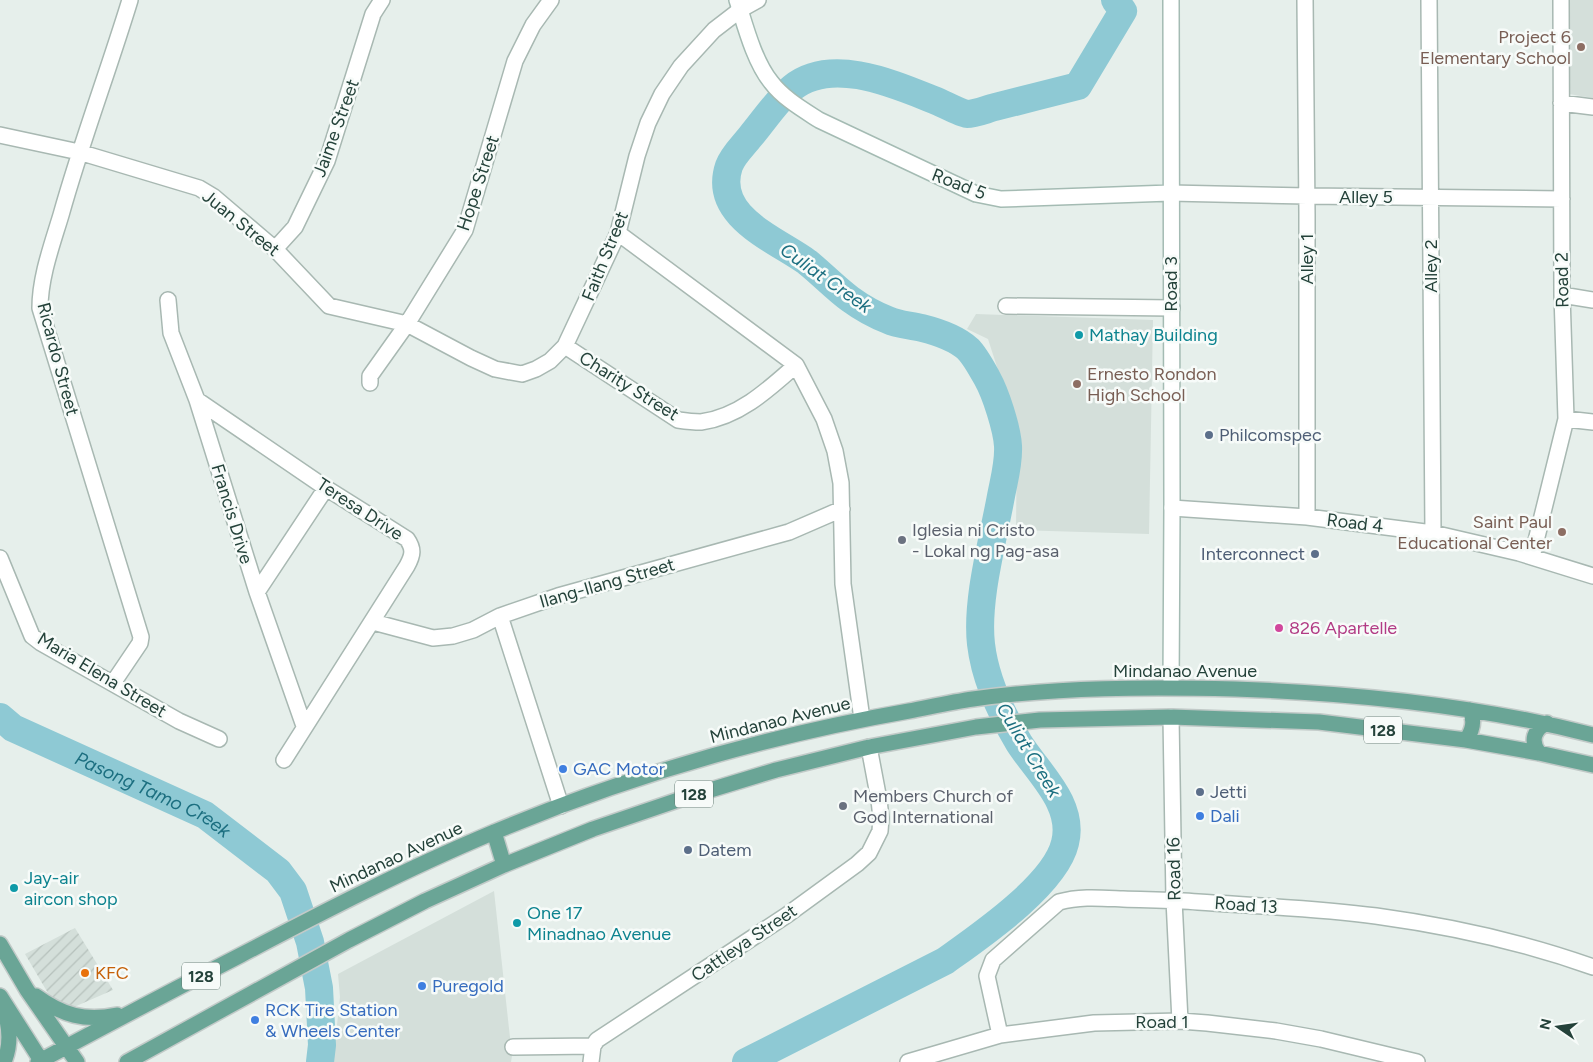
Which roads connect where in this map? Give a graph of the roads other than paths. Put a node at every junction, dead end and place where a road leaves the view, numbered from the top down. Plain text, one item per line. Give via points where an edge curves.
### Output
1 (130, 0) edge
2 (382, 0) edge
3 (551, 0) edge
4 (758, 0) edge
5 (1171, 0) edge
6 (1305, 0) edge
7 (1429, 0) edge
8 (1561, 0) edge
9 (738, 5) edge
10 (1561, 103) junction
11 (1593, 107) edge
12 (0, 135) edge
13 (79, 152) junction
14 (1170, 193) junction
15 (1307, 196) junction
16 (1431, 198) junction
17 (1562, 198) junction
18 (618, 232) junction
19 (275, 249) junction
20 (1562, 294) junction
21 (168, 300) dead end
22 (1593, 300) edge
23 (1006, 306) dead end
24 (1172, 308) junction
25 (407, 324) junction
26 (565, 346) junction
27 (796, 365) junction
28 (370, 383) dead end
29 (197, 400) junction
30 (1566, 419) junction
31 (1593, 422) edge
32 (326, 488) junction
33 (842, 508) junction
34 (1172, 508) junction
35 (1307, 517) junction
36 (1433, 532) junction
37 (1532, 557) junction
38 (0, 558) edge
39 (1593, 576) edge
40 (257, 592) junction
41 (500, 616) junction
42 (372, 622) junction
43 (113, 683) junction
44 (1171, 687) junction
45 (1470, 710) junction
46 (1171, 717) junction
47 (862, 719) junction
48 (1547, 723) junction
49 (304, 726) junction
50 (1593, 734) edge
51 (218, 740) dead end
52 (1466, 740) junction
53 (869, 747) junction
54 (1539, 753) junction
55 (284, 760) dead end
56 (1593, 766) edge
57 (561, 806) junction
58 (494, 832) junction
59 (504, 865) junction
60 (1174, 900) junction
61 (0, 944) edge
62 (1593, 967) edge
63 (27, 990) junction
64 (0, 996) edge
65 (133, 1011) junction
66 (1180, 1021) junction
67 (1000, 1035) junction
68 (66, 1046) junction
69 (593, 1046) junction
70 (513, 1047) dead end
71 (152, 1048) junction
72 (40, 1061) edge
73 (4, 1062) edge
74 (77, 1062) edge
75 (127, 1062) edge
76 (141, 1062) edge
77 (591, 1062) edge
78 (908, 1062) edge
79 (1417, 1062) edge

1 - 13 street, Ricardo Street
2 - 19 street, Jaime Street via 374,14 327,161 295,227
3 - 25 street, Hope Street via 533,25 515,61 465,230
4 - 9 street, Faith Street
5 - 14 street, Road 3
6 - 15 street, Alley 1
7 - 16 street, Alley 2
8 - 10 street, Road 2
9 - 14 street, Road 5 via 763,70 795,105 819,120 976,194 1001,198
9 - 18 street, Faith Street via 681,66 662,94 648,122 637,156
10 - 11 street
10 - 17 street, Road 2
12 - 13 street, Juan Street
13 - 19 street, Juan Street via 199,188
13 - 43 street, Ricardo Street via 40,292 40,308 141,637
14 - 15 street, Alley 5
14 - 24 street, Road 3
15 - 16 street, Alley 5
15 - 35 street, Alley 1
16 - 17 street, Alley 5
16 - 36 street, Alley 2
17 - 20 street, Road 2
18 - 26 street, Faith Street
18 - 27 street
19 - 25 street, Juan Street via 329,306
20 - 22 street
20 - 30 street, Road 2
21 - 29 street, Francis Drive via 171,333
23 - 24 street
24 - 34 street, Road 3
25 - 26 street, Faith Street via 494,369 522,374 550,361
25 - 28 street, Hope Street via 370,376
26 - 27 street, Charity Street via 678,420 699,422 719,419 745,406
27 - 33 street via 824,419 835,451
29 - 32 street, Teresa Drive
29 - 40 street, Francis Drive
30 - 31 street
30 - 37 street, Road 2
32 - 40 street
32 - 42 street, Teresa Drive via 407,539 412,546 413,556
33 - 41 street, Ilang-Ilang Street via 789,532 558,596
33 - 47 street via 844,593
34 - 35 street, Road 4
34 - 44 street, Road 3
35 - 36 street, Road 4
36 - 37 street, Road 4
37 - 39 street, Road 4
38 - 43 street, Maria Elena Street via 32,636
40 - 49 street, Francis Drive
41 - 42 street, Ilang-Ilang Street via 473,630 433,638
41 - 57 street
42 - 49 street, Teresa Drive
43 - 51 street, Maria Elena Street
44 - 45 main road, Mindanao Avenue / 128 via 1379,698
44 - 47 main road, Mindanao Avenue / 128 via 974,699
45 - 48 main road, Mindanao Avenue / 128
45 - 52 main road via 1472,729
46 - 52 main road, 128 via 1319,722
46 - 53 main road, 128 via 1040,720 976,726
46 - 60 street, Road 16
47 - 57 main road, Mindanao Avenue / 128 via 742,748
48 - 50 main road, Mindanao Avenue / 128
48 - 54 main road via 1533,737
49 - 55 street, Teresa Drive
52 - 54 main road, 128
53 - 59 main road, 128 via 776,770 684,798 593,829
53 - 69 street, Cattleya Street via 881,818 880,831 869,853 787,915 597,1040
54 - 56 main road, 128
57 - 58 main road, Mindanao Avenue / 128
58 - 59 main road
58 - 65 main road, Mindanao Avenue / 128 via 321,913
59 - 71 main road, 128 via 425,901
60 - 62 street, Road 13 via 1313,909 1411,921 1493,937
60 - 66 street, Road 16
60 - 67 street, Road 13 via 1093,898 1059,902 993,960 987,976
61 - 63 main road
63 - 65 main road via 53,1008 78,1016 102,1017
63 - 68 main road
64 - 72 main road
64 - 73 main road via 9,1031
65 - 68 main road, Mindanao Avenue / 128
66 - 67 street, Road 1 via 1094,1023
66 - 79 street, Road 1 via 1276,1031
67 - 78 street, Road 1
68 - 72 main road, Mindanao Avenue / 128
68 - 74 main road
69 - 70 street
69 - 77 street
71 - 75 main road, 128
71 - 76 main road

